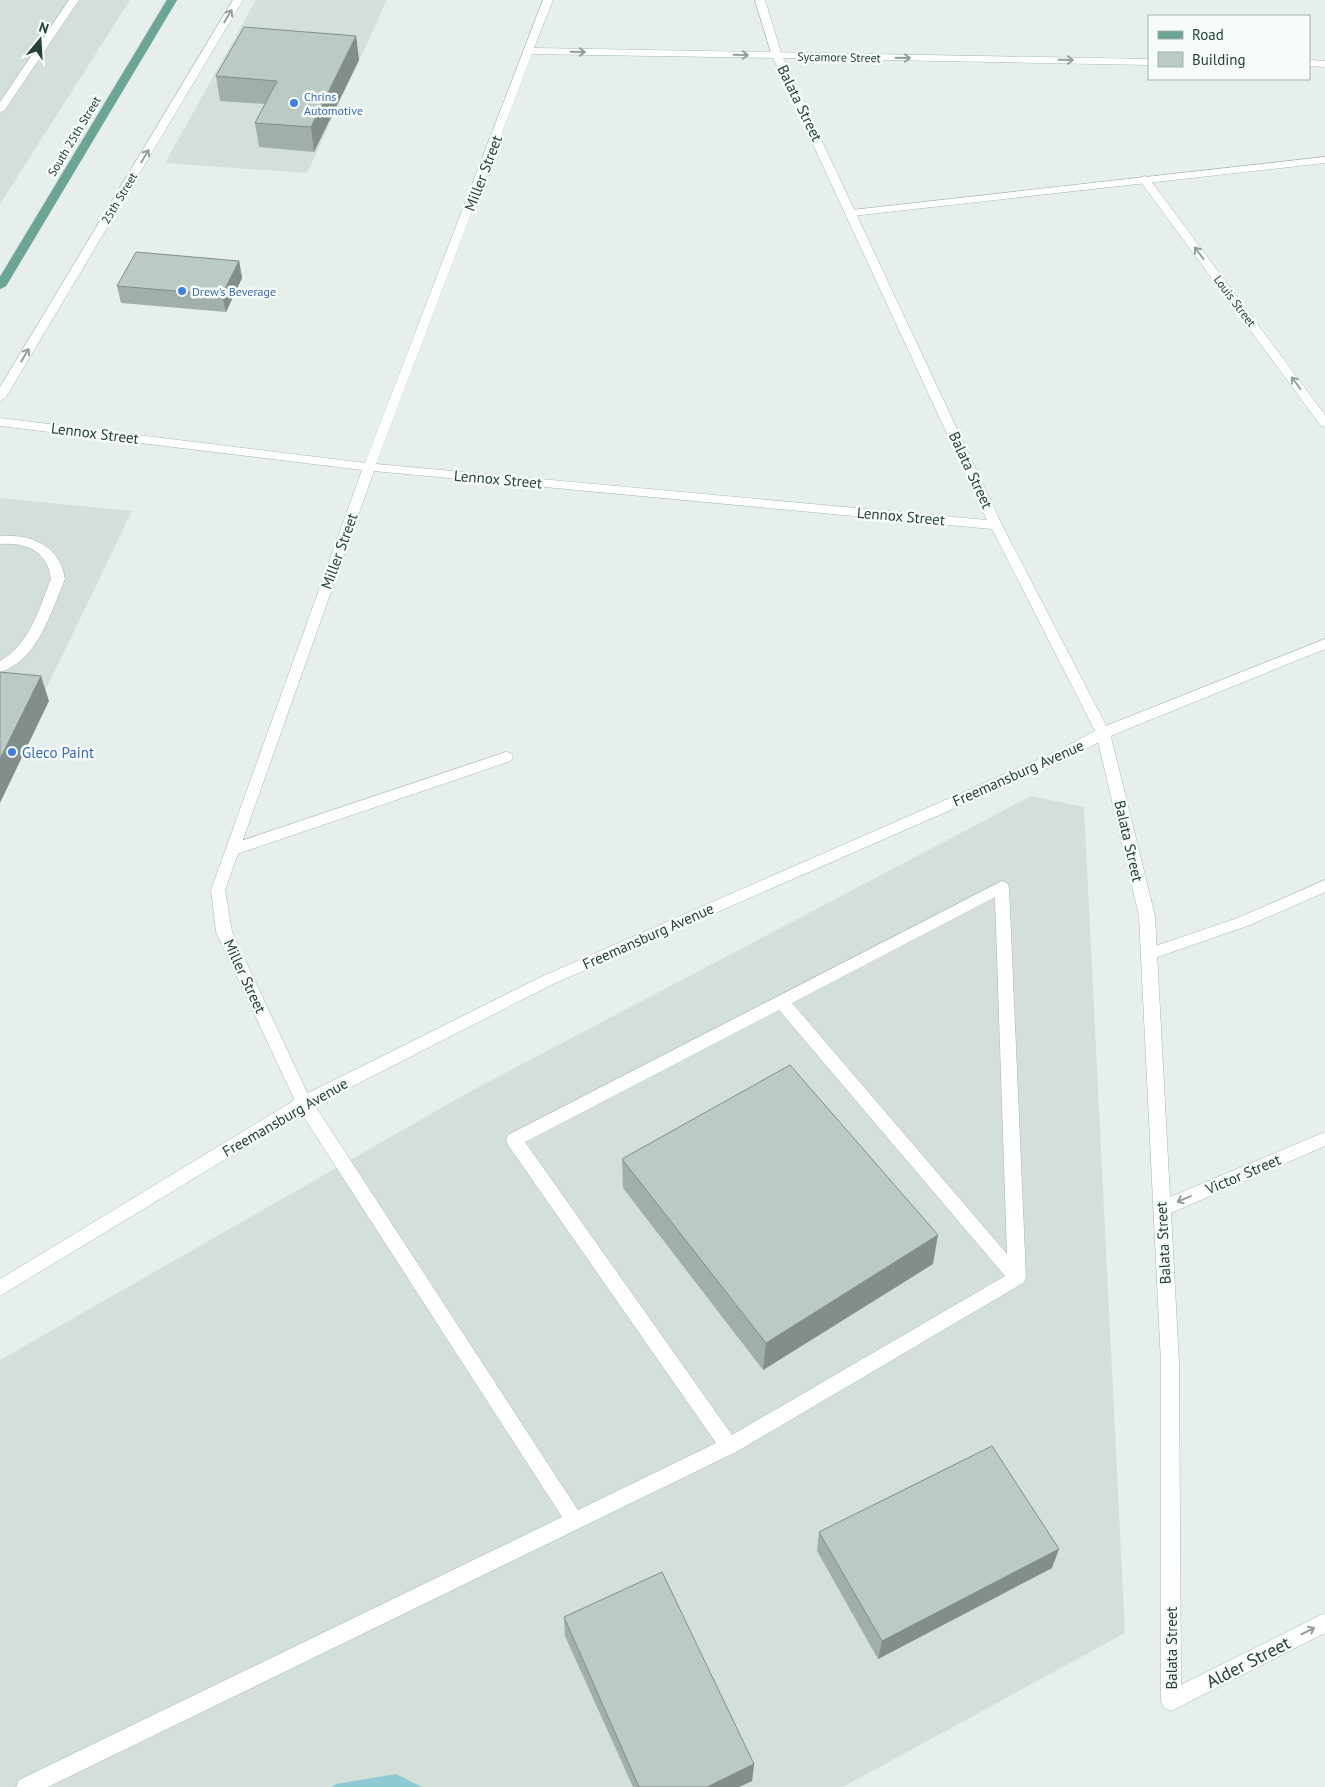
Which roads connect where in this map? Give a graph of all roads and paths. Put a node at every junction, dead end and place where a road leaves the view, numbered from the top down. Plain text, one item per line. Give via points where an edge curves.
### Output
1 (74, 0) edge
2 (172, 0) edge
3 (238, 0) edge
4 (548, 0) edge
5 (760, 0) edge
6 (530, 51) junction
7 (777, 56) junction
8 (1148, 62) edge
9 (1310, 64) edge
10 (1325, 64) edge
11 (0, 109) edge
12 (1325, 160) edge
13 (1144, 179) junction
14 (852, 213) junction
15 (0, 284) edge
16 (0, 397) edge
17 (0, 422) edge
18 (1325, 423) edge
19 (370, 467) junction
20 (996, 525) junction
21 (0, 540) edge
22 (1325, 644) edge
23 (0, 668) edge
24 (1103, 733) junction
25 (506, 757) dead end
26 (234, 849) junction
27 (1325, 886) edge
28 (1149, 954) junction
29 (781, 1001) junction
30 (304, 1103) junction
31 (1325, 1139) edge
32 (1161, 1209) junction
33 (1017, 1278) junction
34 (0, 1288) edge
35 (729, 1446) junction
36 (575, 1521) junction
37 (1325, 1623) edge
38 (1171, 1701) joint
39 (26, 1787) edge

1 - 11 street
2 - 15 main road, South 25th Street
16 -> 3 street, 25th Street
4 - 6 street, Miller Street
5 - 7 street, Balata Street
6 -> 7 street, Sycamore Street
6 - 19 street, Miller Street
7 -> 8 street, Sycamore Street
7 - 14 street, Balata Street
9 - 10 street
12 - 13 street
13 - 14 street
18 -> 13 street, Louis Street
14 - 20 street, Balata Street
17 - 19 street, Lennox Street
19 - 20 street, Lennox Street
19 - 26 street, Miller Street
20 - 24 street, Balata Street
21 - 23 street via 26,541 42,548 58,568 58,579 26,648
22 - 24 street, Freemansburg Avenue
24 - 28 street, Balata Street via 1147,916
24 - 30 street, Freemansburg Avenue via 1067,753 548,980
25 - 26 street
26 - 30 street, Miller Street via 218,890 224,932
27 - 28 street via 1245,921
28 - 32 street, Balata Street
29 - 33 street
29 - 33 street via 1002,887
29 - 35 street via 514,1140
30 - 34 street, Freemansburg Avenue
30 - 36 street, Miller Street
31 -> 32 street, Victor Street
32 - 38 street, Balata Street via 1170,1363
33 - 35 street
35 - 36 street
36 - 39 street
38 -> 37 street, Alder Street

